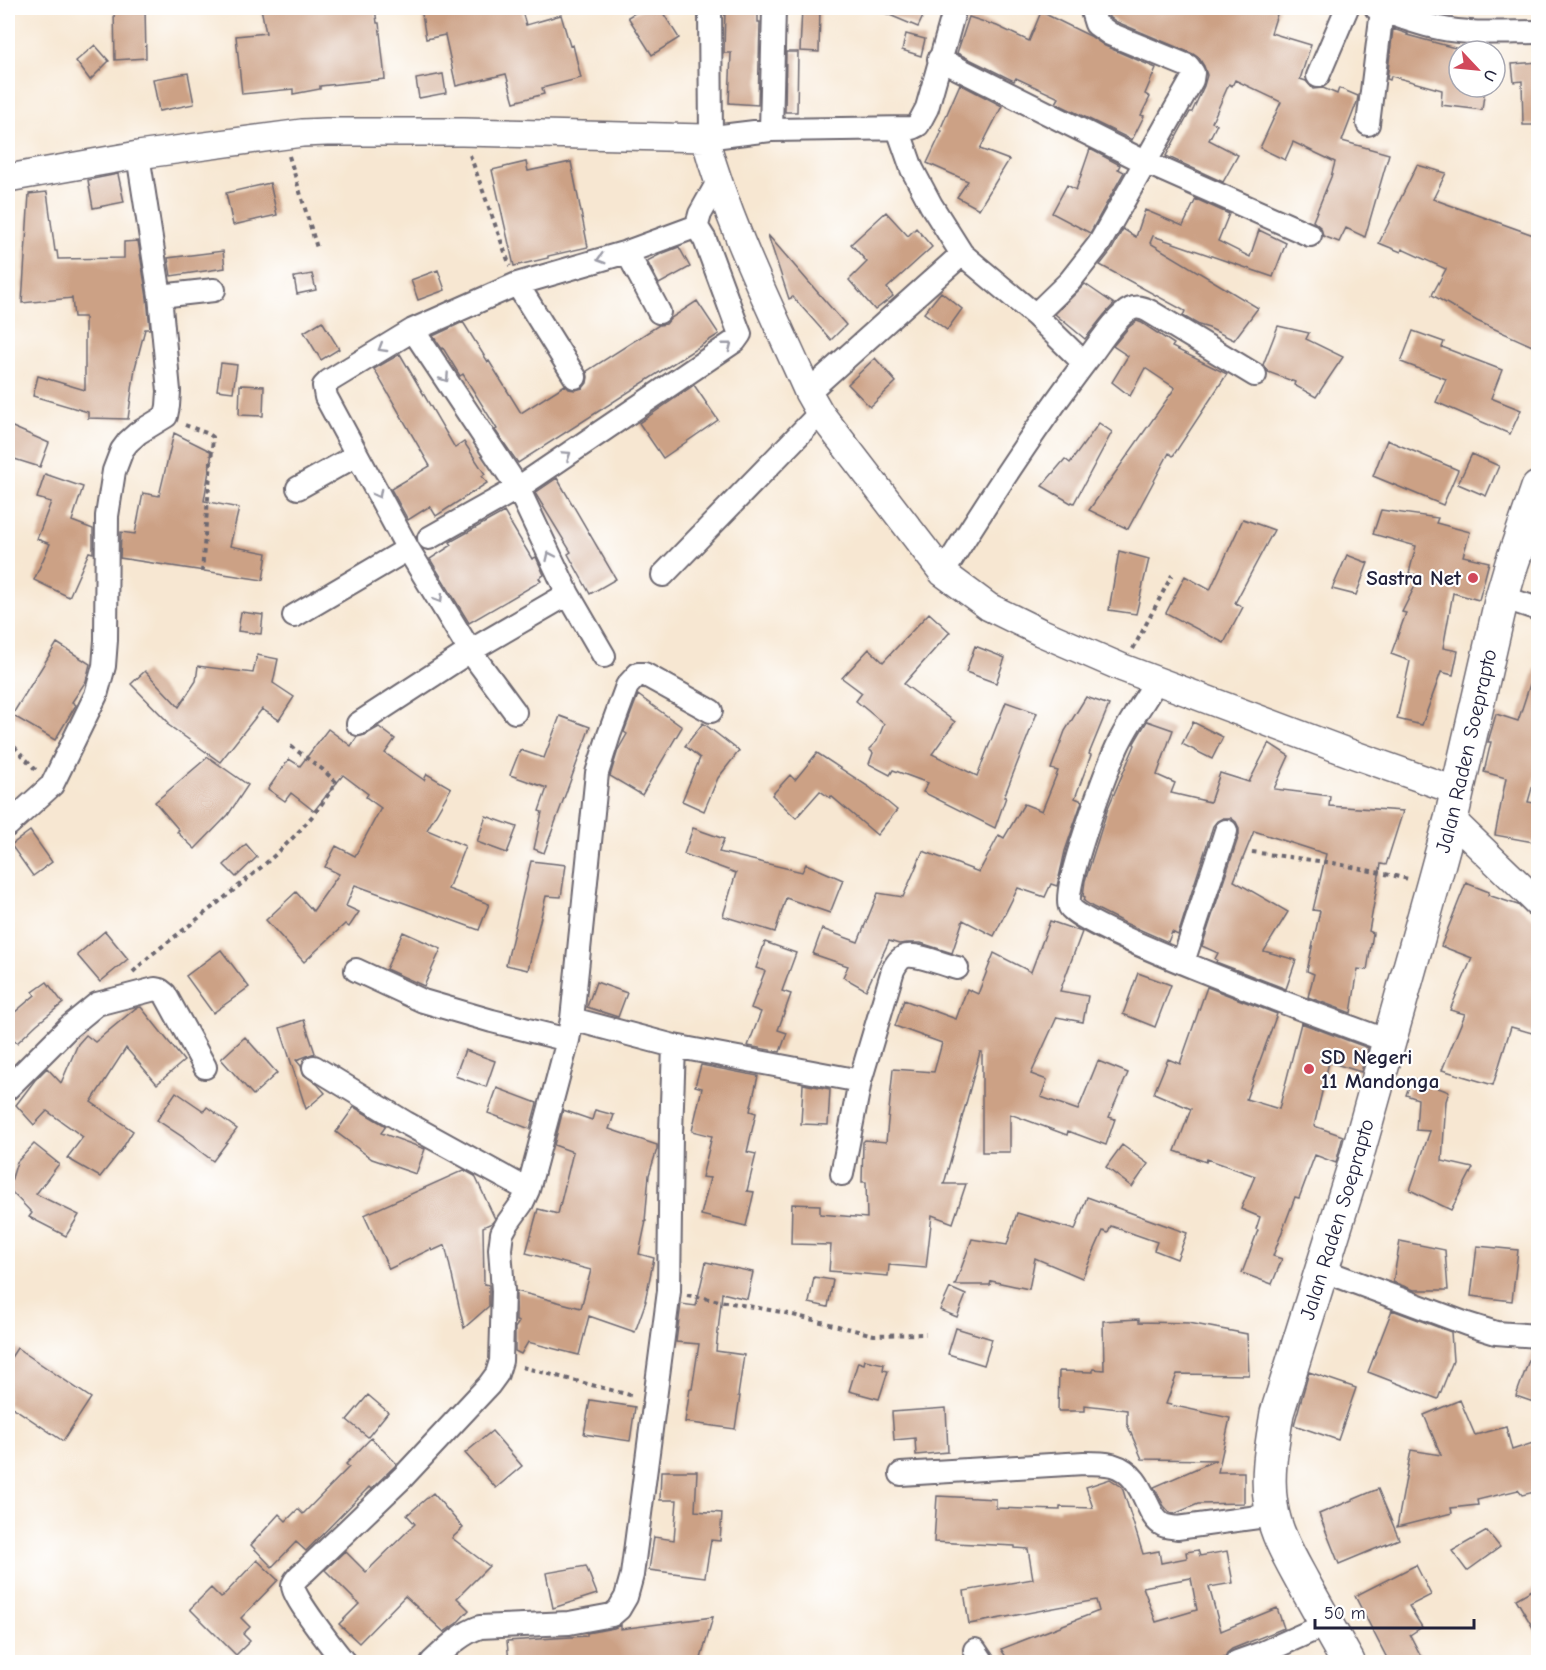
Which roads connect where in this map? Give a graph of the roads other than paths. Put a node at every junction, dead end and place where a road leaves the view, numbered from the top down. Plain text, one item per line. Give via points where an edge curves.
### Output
1 (710, 8) edge
2 (774, 8) edge
3 (955, 8) edge
4 (1091, 8) edge
5 (1347, 8) edge
6 (1379, 9) edge
7 (1539, 32) edge
8 (939, 59) junction
9 (1318, 76) dead end
10 (1368, 124) dead end
11 (898, 129) junction
12 (771, 130) junction
13 (708, 138) junction
14 (138, 155) junction
15 (1145, 162) junction
16 (8, 178) edge
17 (718, 182) junction
18 (696, 229) junction
19 (1310, 235) dead end
20 (627, 252) junction
21 (962, 254) junction
22 (517, 284) junction
23 (214, 290) dead end
24 (160, 297) junction
25 (659, 312) dead end
26 (1035, 315) junction
27 (413, 330) junction
28 (1084, 363) junction
29 (1255, 375) dead end
30 (575, 378) dead end
31 (814, 402) junction
32 (357, 455) junction
33 (298, 488) dead end
34 (518, 488) junction
35 (1539, 488) edge
36 (429, 538) dead end
37 (408, 549) junction
38 (944, 573) junction
39 (663, 575) dead end
40 (568, 594) junction
41 (1502, 597) junction
42 (1539, 609) edge
43 (294, 616) dead end
44 (470, 651) junction
45 (604, 656) dead end
46 (1158, 680) junction
47 (711, 711) dead end
48 (515, 712) dead end
49 (358, 724) dead end
50 (1454, 805) junction
51 (8, 825) edge
52 (1226, 831) dead end
53 (1539, 903) edge
54 (1183, 962) junction
55 (957, 968) dead end
56 (356, 970) dead end
57 (570, 1029) junction
58 (1388, 1041) junction
59 (674, 1046) junction
60 (205, 1067) dead end
61 (314, 1067) dead end
62 (860, 1081) junction
63 (8, 1088) edge
64 (842, 1174) dead end
65 (528, 1190) junction
66 (1322, 1270) junction
67 (1539, 1336) edge
68 (901, 1474) dead end
69 (1273, 1515) junction
70 (1327, 1624) junction
71 (344, 1662) edge
72 (432, 1662) edge
73 (1237, 1662) edge
74 (1348, 1662) edge

1 - 13 street
2 - 12 street
3 - 8 street
4 - 15 street via 1096,24 1110,34 1188,66 1193,73
5 - 9 street
6 - 7 street via 1441,28
6 - 10 street
8 - 11 street via 923,117 912,129
8 - 15 street
11 - 12 street
11 - 21 street via 912,169
12 - 13 street
13 - 14 street via 327,132
13 - 17 street
14 - 16 street
14 - 24 street
15 - 19 street
15 - 26 street via 1099,244 1070,281
17 - 18 street
17 - 31 street
18 - 20 street
34 -> 18 street via 738,338 740,334 705,240
20 -> 22 street
20 - 25 street
21 - 26 street
21 - 31 street
22 - 27 street
22 - 30 street
23 - 24 street
24 - 51 street via 170,392 168,406 166,416 128,442 114,471 107,516 106,640 101,681 52,785
26 - 28 street
27 -> 32 street via 324,386
27 -> 34 street
28 - 29 street via 1117,321 1137,307
28 - 38 street via 1002,478
31 - 38 street
31 - 39 street
32 - 33 street
32 -> 37 street
34 - 36 street
40 -> 34 street
35 - 41 highway, Jalan Raden Soeprapto
37 - 43 street
37 -> 44 street
38 - 46 street via 989,607
40 - 44 street
40 - 45 street
41 - 42 street
41 - 50 highway, Jalan Raden Soeprapto
44 - 48 street
44 - 49 street
46 - 50 street via 1355,755
46 - 54 street via 1118,746 1090,818 1069,887 1069,899 1077,915
47 - 57 street via 644,674 638,674 627,686 597,773
50 - 53 street
50 - 58 highway, Jalan Raden Soeprapto
52 - 54 street
54 - 58 street
55 - 62 street via 917,957 899,960
56 - 57 street via 423,1001 492,1021
57 - 59 street
57 - 65 street
58 - 66 highway, Jalan Raden Soeprapto
59 - 62 street
59 - 72 street via 669,1291 627,1597 612,1616 569,1623 480,1627 453,1642
60 - 63 street via 165,994 155,989 97,1004
61 - 65 street
62 - 64 street
65 - 71 street via 502,1233 501,1361 497,1374 402,1478 294,1584 300,1602
66 - 67 street via 1496,1333
66 - 69 highway, Jalan Raden Soeprapto via 1277,1413 1269,1484
68 - 69 street via 1084,1463 1112,1465 1142,1489 1162,1525 1177,1528
69 - 70 highway, Jalan Raden Soeprapto via 1289,1556
70 - 73 street
70 - 74 highway, Jalan Raden Soeprapto

